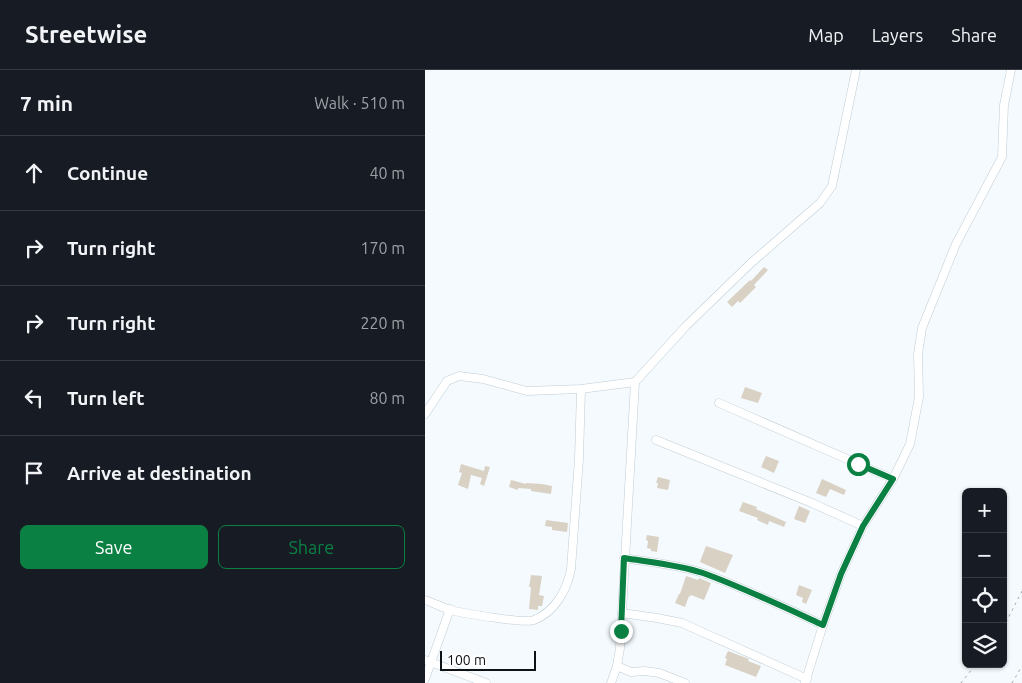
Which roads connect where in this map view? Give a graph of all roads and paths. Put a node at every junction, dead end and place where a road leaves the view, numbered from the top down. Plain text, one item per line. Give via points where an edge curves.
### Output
1 (856, 70) edge
2 (1011, 70) edge
3 (635, 382) junction
4 (581, 389) junction
5 (719, 403) dead end
6 (425, 414) edge
7 (656, 440) dead end
8 (893, 479) junction
9 (863, 526) junction
10 (624, 558) junction
11 (1022, 591) edge
12 (425, 600) edge
13 (450, 609) junction
14 (622, 613) junction
15 (1006, 623) edge
16 (823, 625) junction
17 (428, 661) edge
18 (617, 666) junction
19 (1022, 666) edge
20 (974, 668) edge
21 (425, 679) edge
22 (806, 681) edge
23 (680, 682) edge
24 (486, 683) edge
25 (611, 683) edge
26 (961, 683) edge
27 (1012, 683) edge

1 - 3 street via 832,186 820,203 751,263
2 - 8 street via 1004,105 1002,157 956,244 921,328 919,397 910,444
3 - 4 street
3 - 10 street
4 - 6 street via 527,390 459,376 447,381
4 - 13 street via 571,569 569,581 557,602 532,622
5 - 8 street
7 - 9 street
8 - 9 street
9 - 16 street
10 - 14 street
10 - 16 street via 702,573
11 - 15 path
12 - 13 street
13 - 17 street
14 - 18 street
14 - 22 street via 682,623
16 - 22 street
17 - 21 street
17 - 24 street
18 - 23 street via 631,672 659,672
18 - 25 street
19 - 27 path
20 - 26 path

